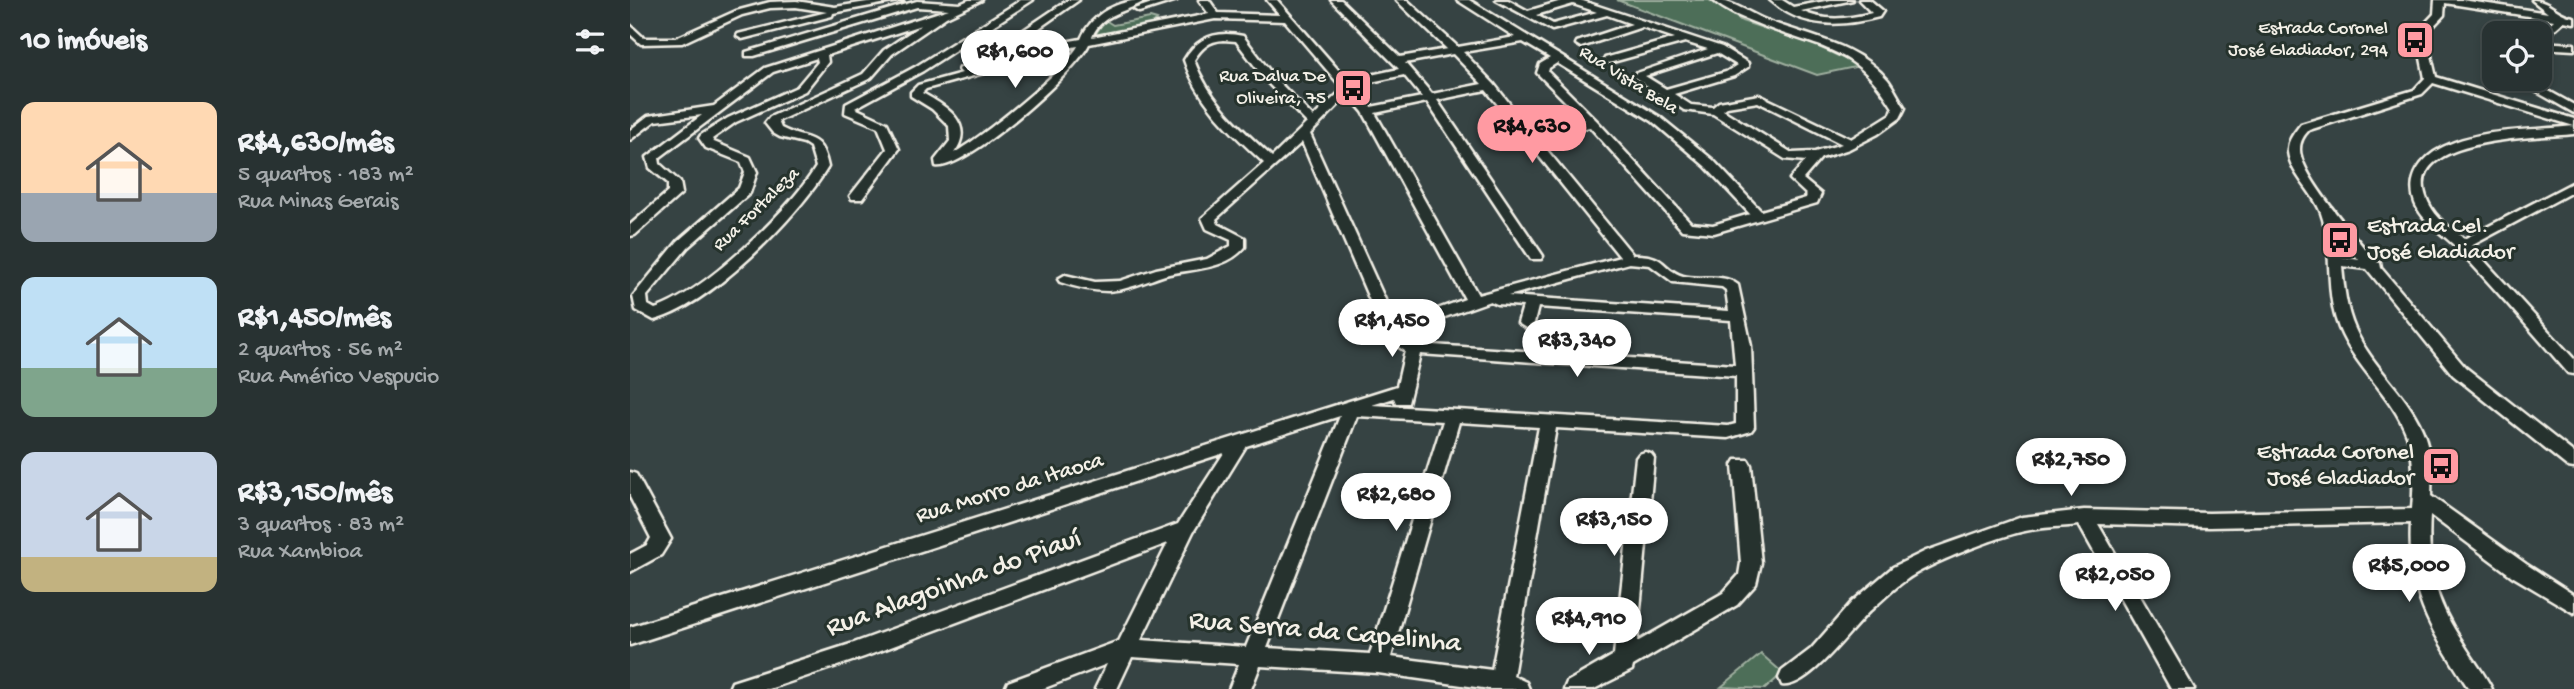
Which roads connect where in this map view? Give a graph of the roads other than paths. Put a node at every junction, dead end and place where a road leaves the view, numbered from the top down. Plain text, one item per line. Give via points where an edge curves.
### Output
1 (898, 0) edge
2 (977, 0) edge
3 (1028, 0) edge
4 (1074, 0) edge
5 (1172, 0) edge
6 (1203, 0) edge
7 (1272, 0) edge
8 (1336, 0) edge
9 (1401, 0) edge
10 (1462, 0) edge
11 (1501, 0) edge
12 (1572, 0) edge
13 (1718, 0) edge
14 (1775, 0) edge
15 (1848, 0) edge
16 (1864, 0) edge
17 (2441, 0) edge
18 (2537, 0) edge
19 (1140, 4) edge
20 (965, 7) junction
21 (849, 9) junction
22 (1790, 10) junction
23 (1608, 12) junction
24 (1527, 14) junction
25 (943, 15) junction
26 (1215, 16) junction
27 (1290, 18) junction
28 (2561, 19) junction
29 (2574, 20) edge
30 (1638, 25) junction
31 (2552, 27) edge
32 (630, 28) edge
33 (742, 36) dead end
34 (1525, 38) junction
35 (1683, 39) junction
36 (636, 41) edge
37 (1086, 41) junction
38 (1581, 44) dead end
39 (2552, 46) edge
40 (2574, 47) edge
41 (1718, 49) junction
42 (1458, 51) junction
43 (822, 53) junction
44 (750, 54) dead end
45 (1557, 59) junction
46 (1609, 60) dead end
47 (1403, 66) junction
48 (946, 79) junction
49 (2431, 79) junction
50 (1347, 86) junction
51 (1490, 86) junction
52 (2540, 91) edge
53 (1665, 93) junction
54 (1430, 99) junction
55 (717, 109) junction
56 (2574, 110) edge
57 (1368, 111) junction
58 (1716, 111) junction
59 (652, 118) junction
60 (630, 119) edge
61 (1593, 122) junction
62 (2574, 123) edge
63 (1309, 128) junction
64 (2574, 130) edge
65 (630, 136) edge
66 (1530, 136) junction
67 (1850, 142) junction
68 (1815, 158) junction
69 (1272, 164) junction
70 (2574, 186) edge
71 (2552, 195) junction
72 (857, 196) dead end
73 (2574, 199) edge
74 (2328, 213) junction
75 (1758, 215) junction
76 (630, 232) edge
77 (2462, 245) junction
78 (1536, 256) dead end
79 (1629, 259) junction
80 (2336, 261) junction
81 (2375, 266) junction
82 (1065, 279) dead end
83 (1480, 300) junction
84 (1532, 303) junction
85 (1740, 316) junction
86 (1526, 323) dead end
87 (1391, 331) junction
88 (1413, 349) junction
89 (2574, 369) edge
90 (1743, 371) junction
91 (1405, 389) junction
92 (1352, 407) junction
93 (1398, 412) junction
94 (1453, 415) junction
95 (1548, 422) junction
96 (1241, 440) junction
97 (1644, 458) dead end
98 (2574, 462) edge
99 (1742, 465) dead end
100 (630, 479) edge
101 (2420, 507) junction
102 (2084, 517) junction
103 (1185, 529) junction
104 (630, 564) edge
105 (2574, 605) edge
106 (630, 636) edge
107 (1125, 648) junction
108 (1252, 656) junction
109 (1624, 663) junction
110 (1378, 664) junction
111 (1790, 678) dead end
112 (1510, 685) edge
113 (740, 689) edge
114 (1016, 689) edge
115 (1106, 689) edge
116 (1240, 689) edge
117 (1575, 689) edge
118 (2183, 689) edge
119 (2481, 689) edge

1 - 21 street
2 - 20 street
3 - 72 street via 919,69 850,106 849,111 883,125 893,149
4 - 48 street via 1004,48
5 - 19 street
6 - 26 street
7 - 27 street
8 - 47 street
9 - 42 street
10 - 34 street, Rua Vista Bela
11 - 24 street
12 - 23 street
12 - 24 street
13 - 67 street via 1738,14 1839,48 1870,66 1887,85 1898,113
14 - 22 street
15 - 22 street
16 - 22 street via 1877,14 1838,23 1815,22
17 - 28 street
17 - 49 street via 2439,15 2421,33
18 - 28 street
19 - 37 street via 1100,18
20 - 25 street
20 - 44 street via 917,4
21 - 33 street
21 - 36 street via 770,5 739,13 678,41
23 - 24 street via 1552,27
23 - 30 street
25 - 43 street
25 - 43 street, Rua Fortaleza via 888,52 867,76 774,119 771,123 776,131 817,146 822,167 818,177 802,199 711,281 672,311 654,315 638,303 649,282 748,184 751,172 746,160 710,145 705,138 732,120 807,85 823,62
26 - 27 street
26 - 37 street
27 - 50 street
28 - 29 street
28 - 31 street
30 - 35 street
30 - 38 street
32 - 36 street
34 - 42 street
34 - 45 street, Rua Vista Bela
35 - 41 street
35 - 46 street
37 - 48 street via 1036,50 1005,64
37 - 48 street via 1072,62 962,153 940,163 956,133 940,107 915,92
39 - 40 street
41 - 53 street via 1743,68
41 - 53 street via 1636,75
42 - 47 street
42 - 51 street
43 - 55 street via 763,74
45 - 61 street via 1544,66 1542,73
45 - 75 street, Rua Vista Bela via 1656,119 1709,163
47 - 50 street
47 - 54 street
49 - 62 street
49 - 74 street via 2418,92 2397,101 2305,127 2297,134 2294,157
50 - 57 street
50 - 63 street
51 - 54 street
51 - 66 street
52 - 56 street
53 - 58 street via 1688,108
54 - 57 street
54 - 78 street
55 - 59 street
55 - 76 street via 653,157 654,165 674,182 676,194
57 - 83 street
58 - 67 street via 1723,104 1759,98
58 - 68 street via 1789,156
59 - 60 street
59 - 65 street
61 - 66 street
61 - 75 street via 1687,227 1714,229
63 - 69 street
63 - 69 street via 1239,38 1200,43 1189,60 1205,91
63 - 87 street
64 - 77 street via 2473,142 2435,155 2426,164 2418,191 2425,210
66 - 79 street
67 - 68 street
68 - 75 street via 1796,179 1815,197
69 - 82 street via 1245,182 1209,218 1212,226 1238,238 1233,252 1127,285 1087,286
70 - 71 street
71 - 73 street
71 - 77 street
74 - 80 street
74 - 81 street
77 - 89 street
79 - 83 street
79 - 85 street via 1654,260 1680,280 1726,283 1733,288
80 - 81 street
80 - 101 street via 2338,305 2347,329 2417,436 2424,475
81 - 98 street via 2459,371
83 - 84 street
83 - 87 street
84 - 85 street
84 - 86 street
85 - 90 street
87 - 88 street
88 - 90 street
88 - 91 street
90 - 95 street via 1746,419 1739,431
91 - 92 street, Rua Morro da Itaoca
91 - 93 street
92 - 93 street
92 - 96 street, Rua Morro da Itaoca
92 - 108 street
93 - 94 street
94 - 95 street
94 - 110 street
95 - 112 street
96 - 103 street
96 - 106 street, Rua Morro da Itaoca
97 - 109 street
99 - 109 street via 1751,543 1749,578 1730,599
100 - 104 street via 662,539 654,550
101 - 102 street via 2209,520
101 - 105 street
101 - 119 street via 2424,588
102 - 111 street via 2022,524 1900,573 1858,608 1819,655
102 - 118 street
103 - 107 street
103 - 113 street, Rua Alagoinha do Piauí
107 - 108 street, Rua Serra da Capelinha
107 - 114 street
107 - 115 street
108 - 110 street, Rua Serra da Capelinha
108 - 116 street
109 - 117 street
110 - 112 street, Rua Serra da Capelinha

